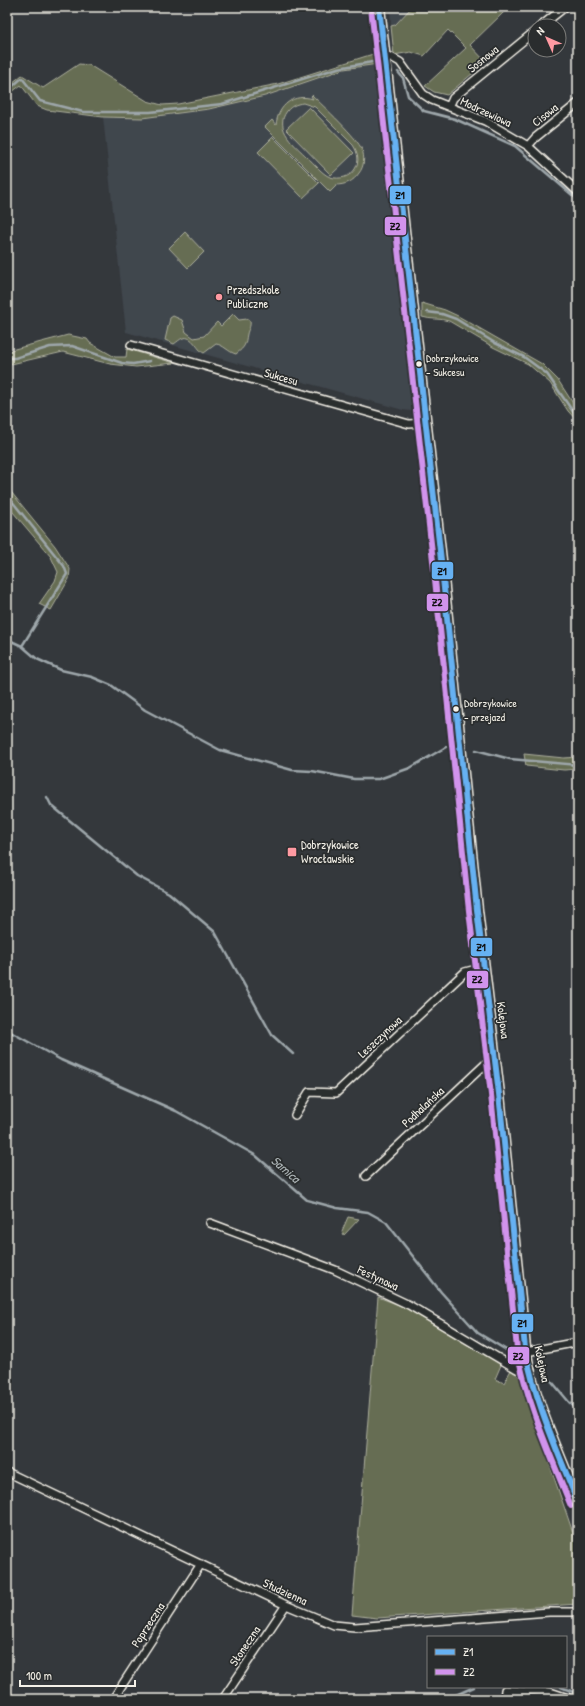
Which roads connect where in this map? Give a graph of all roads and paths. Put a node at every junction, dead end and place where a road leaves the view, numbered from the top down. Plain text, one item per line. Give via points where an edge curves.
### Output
1 (379, 7) edge
2 (564, 7) edge
3 (551, 18) edge
4 (527, 38) edge
5 (384, 57) junction
6 (578, 103) edge
7 (449, 107) junction
8 (528, 146) junction
9 (578, 192) edge
10 (131, 345) dead end
11 (425, 422) junction
12 (484, 967) junction
13 (495, 1055) junction
14 (295, 1115) dead end
15 (366, 1176) dead end
16 (210, 1222) dead end
17 (578, 1342) edge
18 (526, 1352) junction
19 (528, 1368) junction
20 (7, 1472) edge
21 (578, 1503) edge
22 (201, 1564) junction
23 (286, 1605) junction
24 (578, 1612) edge
25 (566, 1698) edge
26 (113, 1699) edge
27 (223, 1699) edge
28 (504, 1699) edge

1 - 5 street, Kolejowa
2 - 3 street
4 - 7 street, Sosnowa via 453,98
5 - 7 street, Modrzewiowa via 398,60 423,94
5 - 11 street, Kolejowa
6 - 8 street, Cisowa
7 - 8 street, Modrzewiowa via 485,121
8 - 9 street, Modrzewiowa
10 - 11 street, Sukcesu via 409,424
11 - 12 street, Kolejowa
12 - 13 street, Kolejowa
12 - 14 street, Leszczynowa via 465,972 336,1093 309,1092
13 - 15 street, Podhalańska
13 - 18 street, Kolejowa
16 - 19 street, Festynowa via 335,1270 409,1305 517,1369
17 - 18 street
18 - 19 street, Kolejowa
19 - 21 street, Kolejowa via 544,1417
20 - 22 street, Studzienna
22 - 23 street, Studzienna
22 - 26 street, Poprzeczna
23 - 24 street, Studzienna via 334,1625 355,1627
23 - 27 street, Słoneczna
25 - 28 street via 550,1692 506,1690

